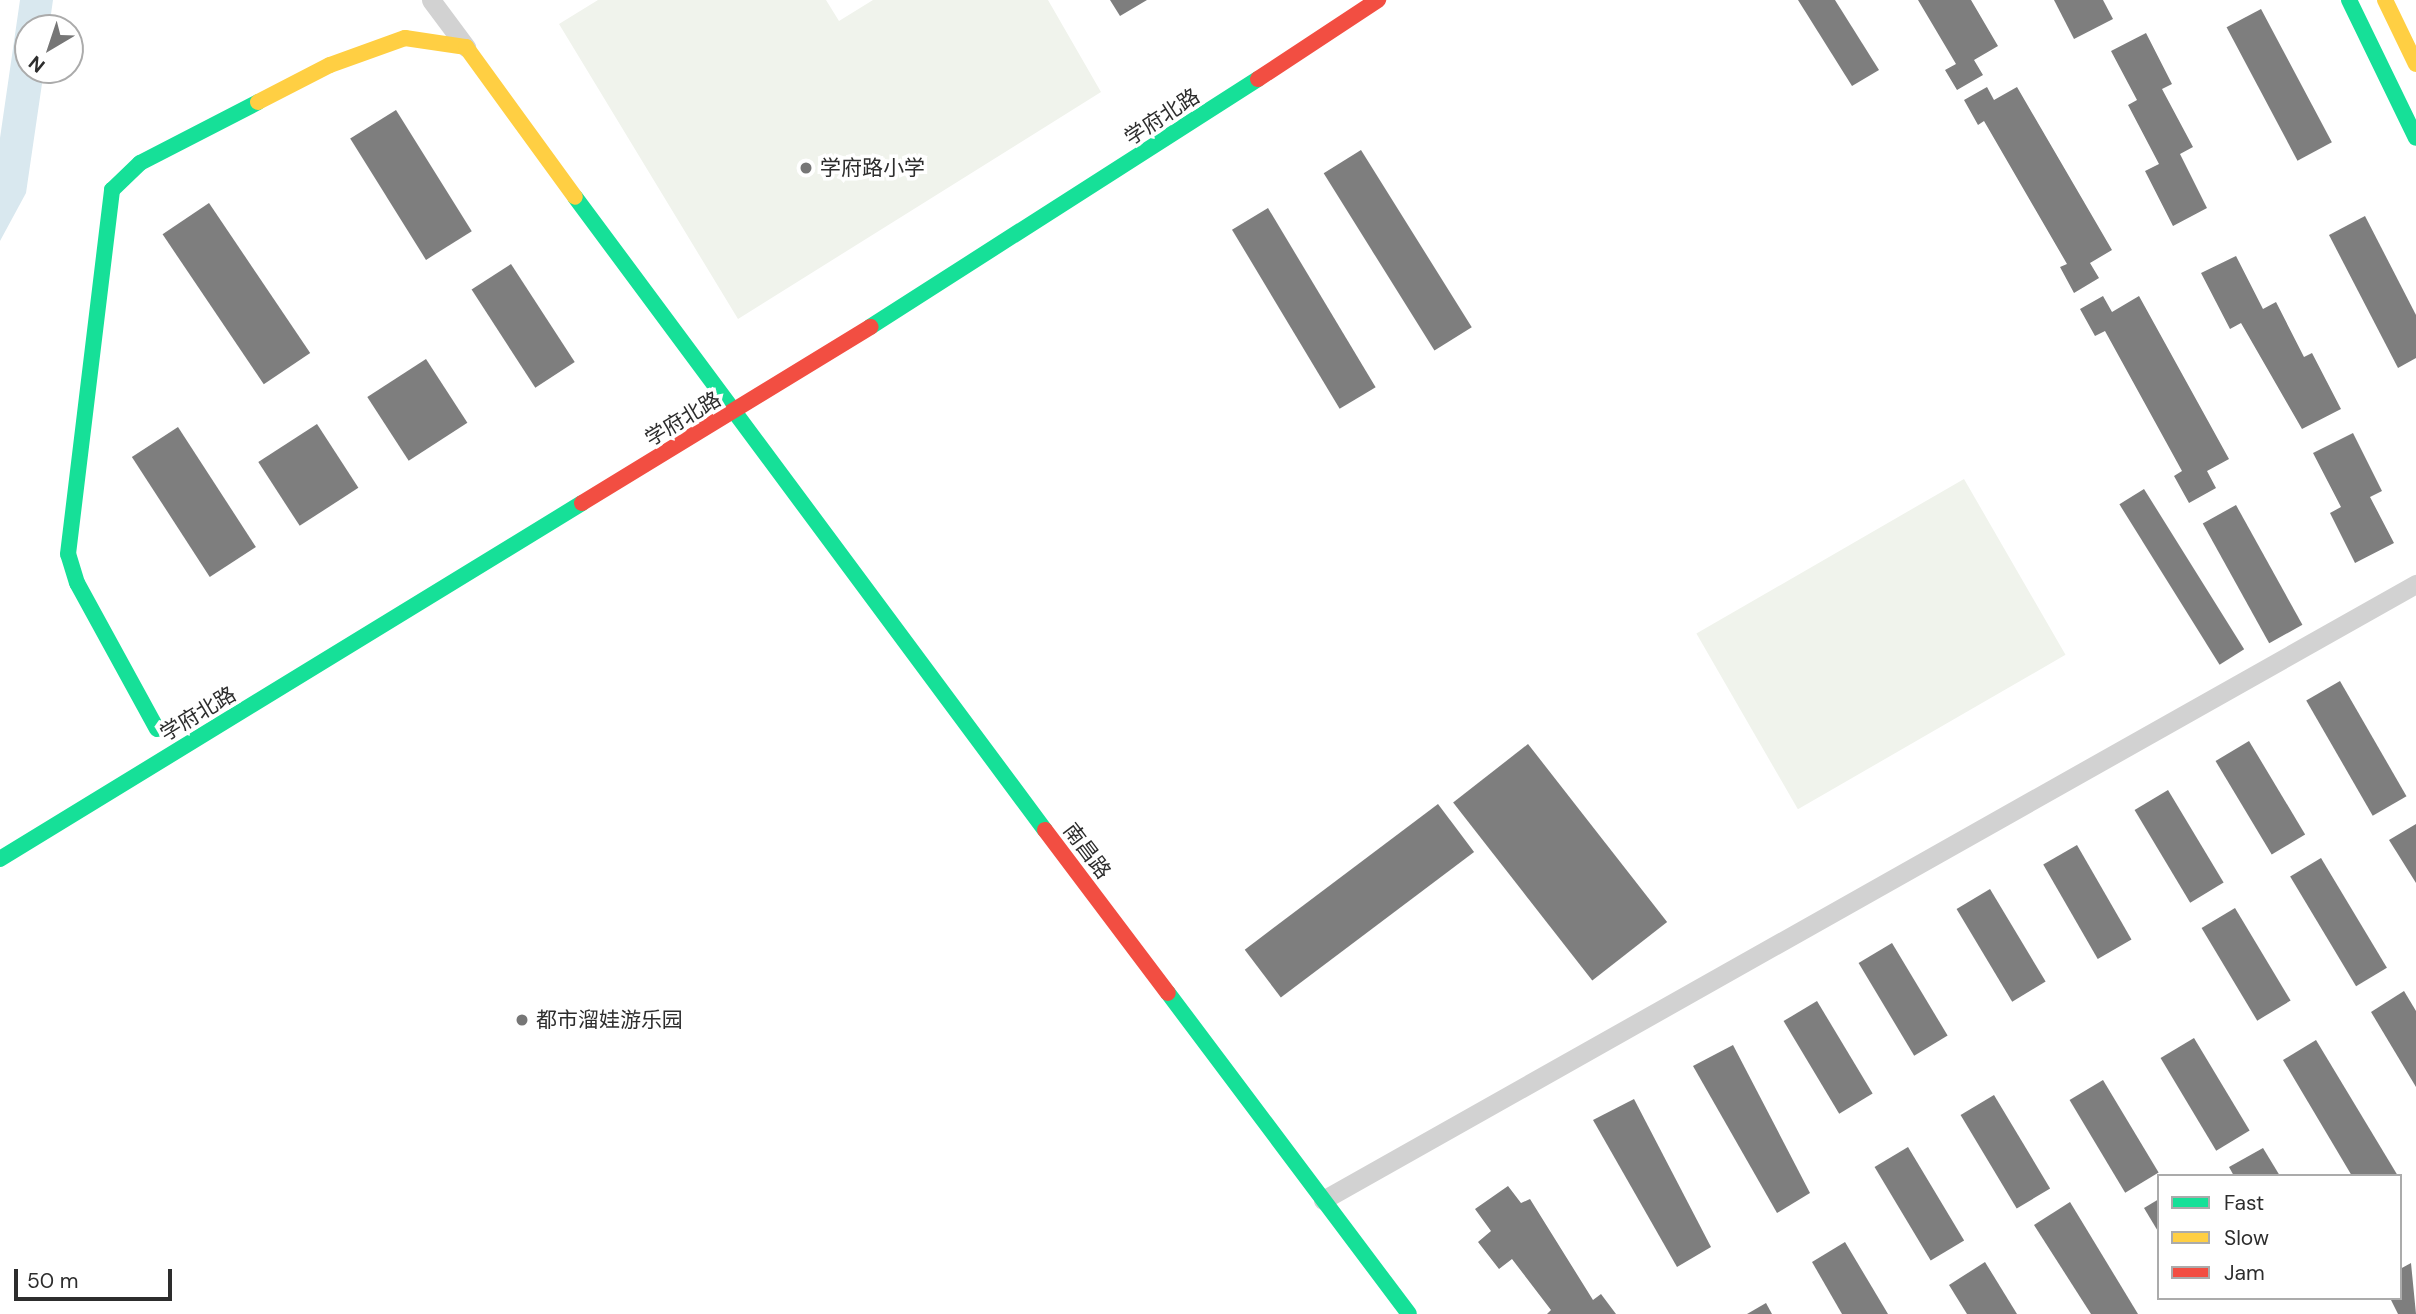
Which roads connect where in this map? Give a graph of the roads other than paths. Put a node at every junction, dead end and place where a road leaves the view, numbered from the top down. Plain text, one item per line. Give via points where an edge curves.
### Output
1 (431, 0) edge
2 (1378, 0) edge
3 (2349, 0) edge
4 (2385, 0) edge
5 (466, 47) junction
6 (2416, 64) edge
7 (2416, 138) edge
8 (732, 414) junction
9 (2416, 584) edge
10 (157, 729) dead end
11 (0, 859) edge
12 (1323, 1200) junction
13 (1409, 1314) edge

1 - 5 street
2 - 8 street, 学府北路 via 1011,242
3 - 7 street
4 - 6 street
5 - 8 street, 南昌路
5 - 10 street via 405,37 330,65 140,163 112,190 68,554 77,583
8 - 11 street, 学府北路
8 - 12 street, 南昌路
9 - 12 street
12 - 13 street, 南昌路

